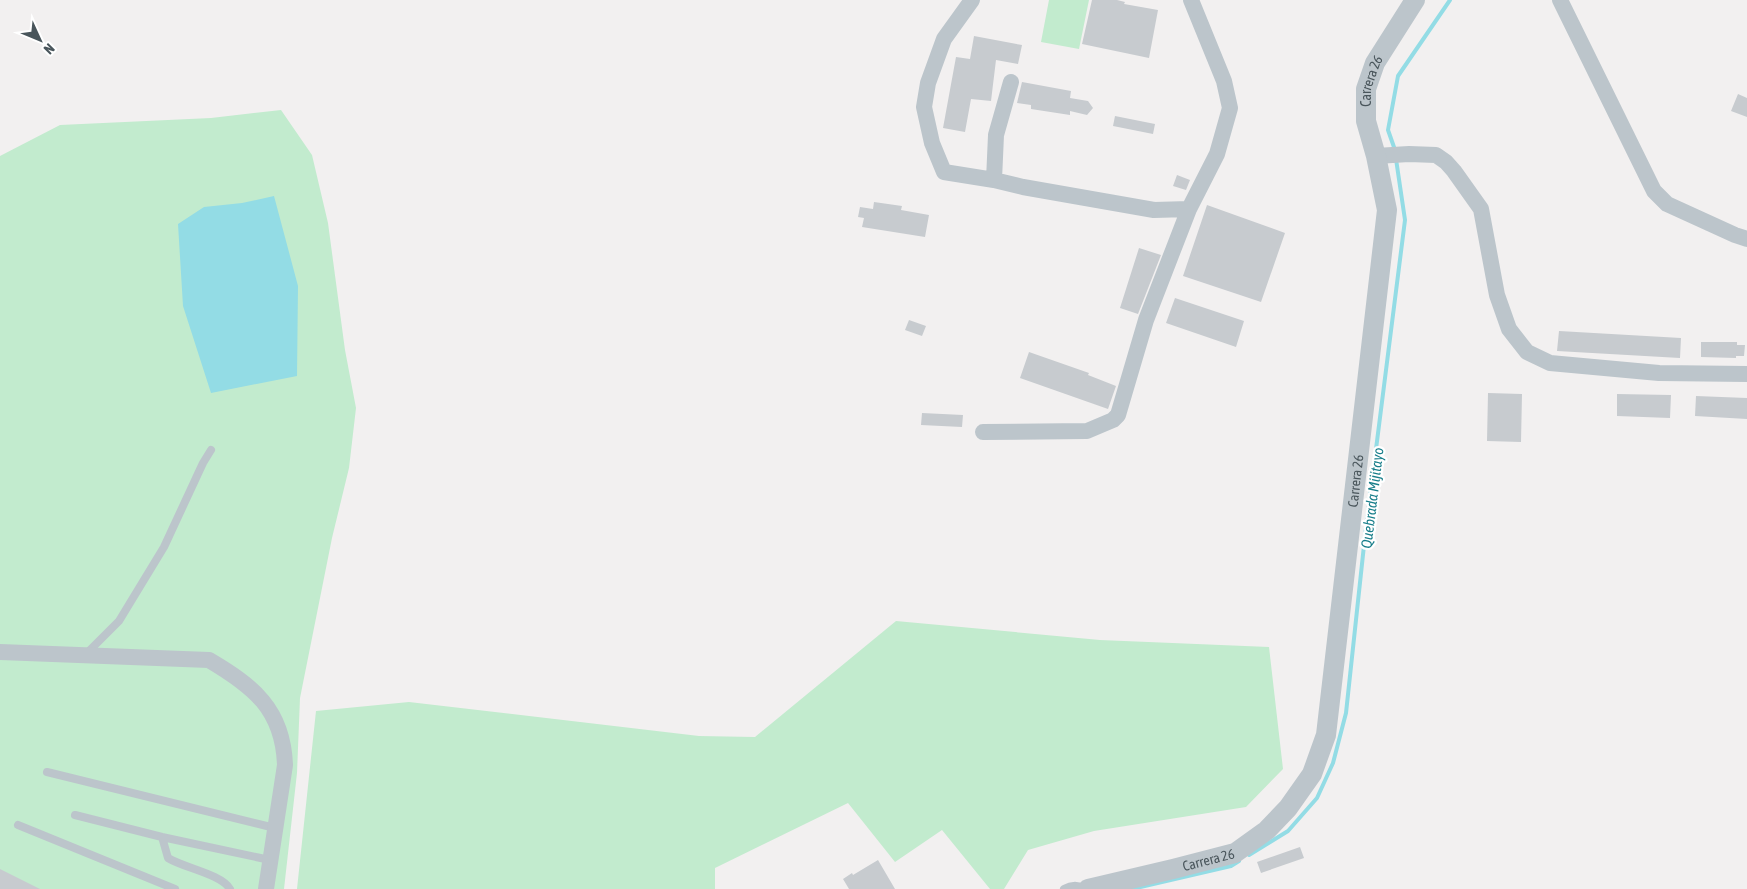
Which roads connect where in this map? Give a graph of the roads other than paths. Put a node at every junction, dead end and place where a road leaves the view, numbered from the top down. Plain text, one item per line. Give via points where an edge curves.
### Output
1 (972, 0) edge
2 (1192, 0) edge
3 (1416, 0) edge
4 (1560, 0) edge
5 (1011, 82) dead end
6 (1376, 156) junction
7 (994, 180) junction
8 (1189, 209) junction
9 (1747, 239) edge
10 (1747, 374) edge
11 (983, 432) dead end
12 (211, 450) dead end
13 (0, 652) edge
14 (85, 656) junction
15 (47, 772) dead end
16 (75, 815) dead end
17 (18, 825) dead end
18 (275, 828) junction
19 (162, 837) junction
20 (270, 860) junction
21 (176, 889) edge
22 (230, 889) edge
23 (266, 889) edge
24 (1064, 889) edge
25 (1087, 889) edge

1 - 7 street via 944,39 928,83 924,107 932,142 944,172
2 - 8 street via 1224,81 1230,108 1217,154
3 - 6 street, Carrera 26 via 1375,63 1366,89 1366,121
4 - 9 street via 1654,191 1667,204
5 - 7 street via 996,135
6 - 10 street via 1436,156 1446,162 1481,208 1497,295 1509,329 1527,352 1550,363 1659,373
6 - 25 street, Carrera 26 via 1387,210 1326,735 1312,774 1288,808 1267,830 1235,853
7 - 8 street via 1154,210
8 - 11 street via 1146,320 1118,415 1087,431
12 - 14 lane via 164,547 124,613
13 - 14 street
14 - 18 street via 208,660 236,676 254,692 274,717 285,752
15 - 18 lane
16 - 19 lane
17 - 21 lane
18 - 20 street
19 - 20 lane
19 - 22 lane via 168,858 220,880
20 - 23 street
24 - 25 lane via 1076,886

